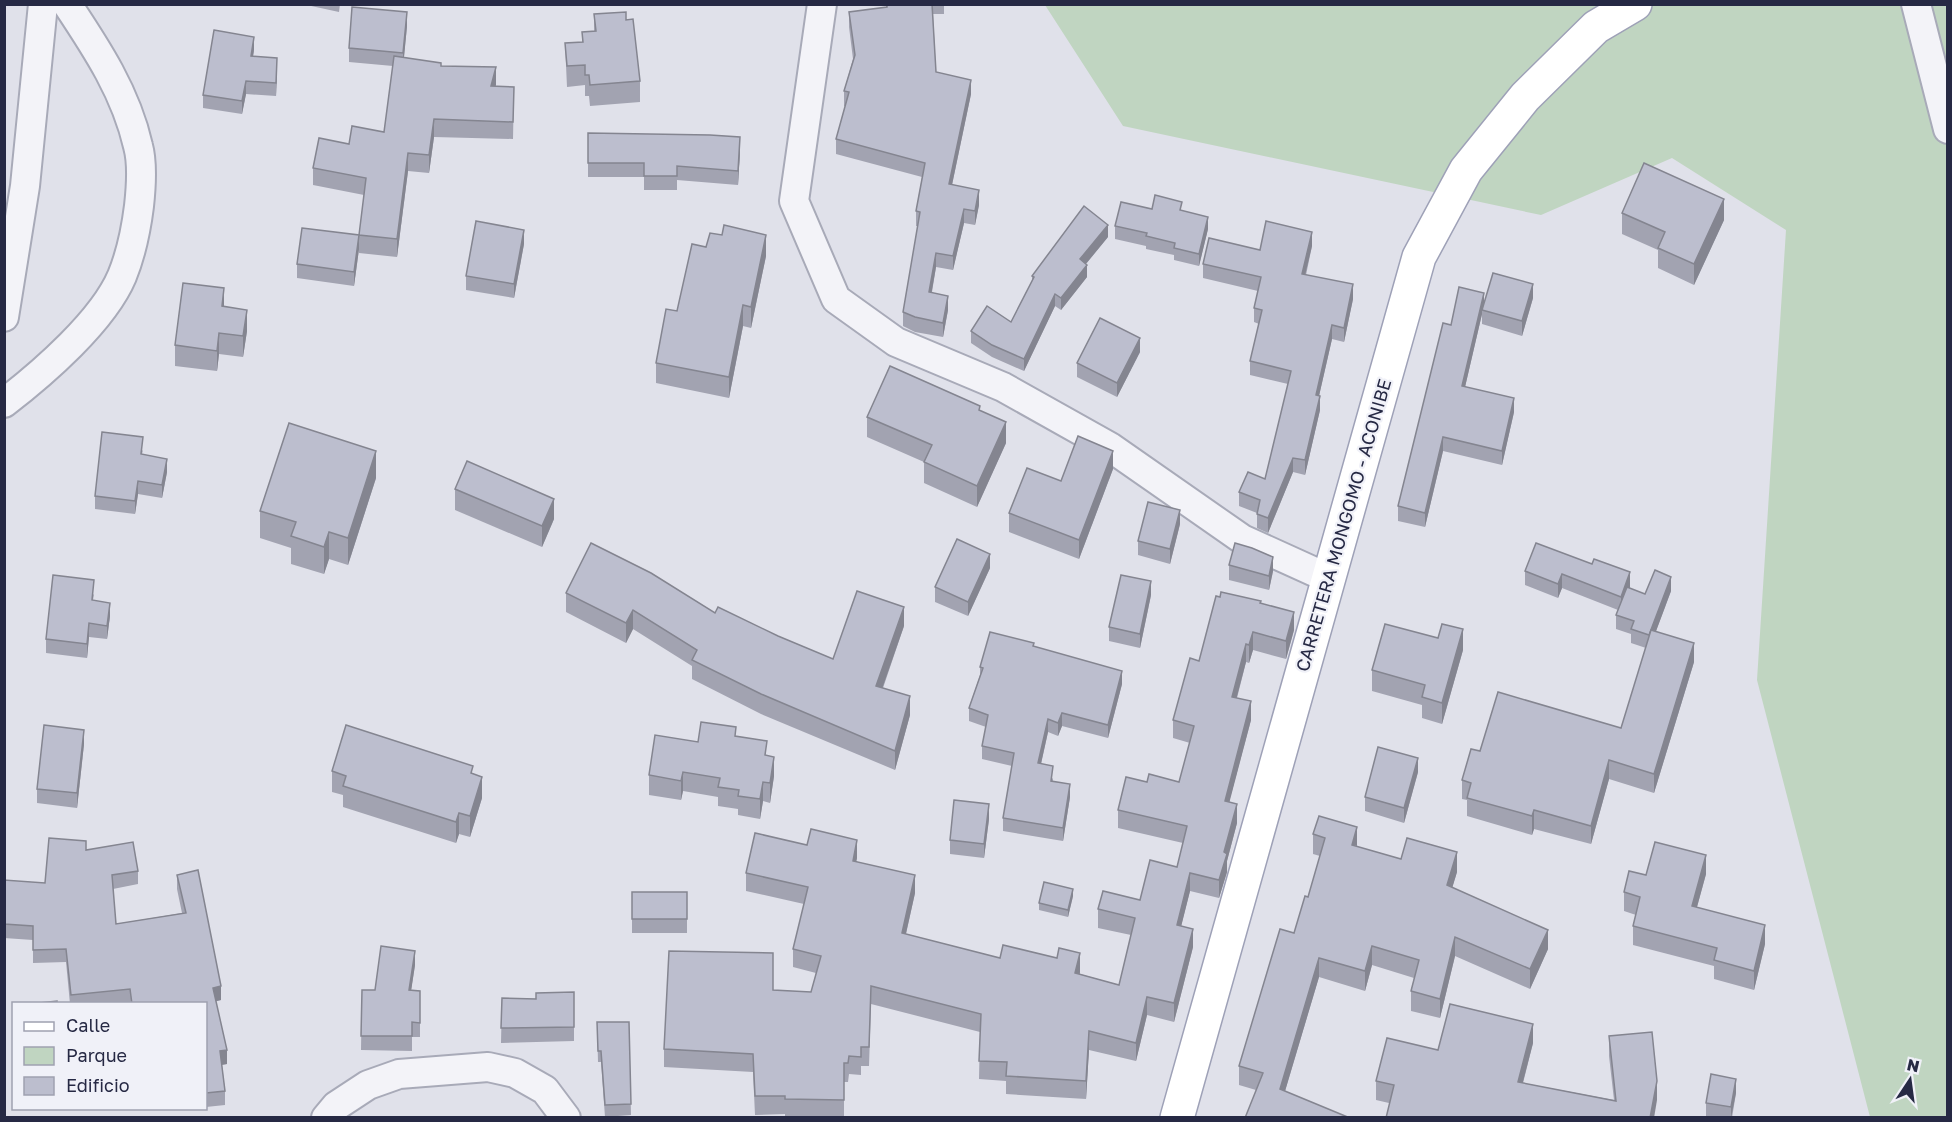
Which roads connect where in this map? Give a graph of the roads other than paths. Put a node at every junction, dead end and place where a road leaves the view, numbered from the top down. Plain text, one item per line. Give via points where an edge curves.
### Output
1 (43, 4) edge
2 (67, 4) edge
3 (822, 4) edge
4 (1635, 4) edge
5 (1916, 4) edge
6 (1947, 129) edge
7 (15, 191) edge
8 (4, 317) edge
9 (4, 403) edge
10 (1328, 578) junction
11 (326, 1118) edge
12 (566, 1118) edge
13 (1176, 1118) edge

1 - 7 street
2 - 9 street via 106,64 139,148 135,236 121,278 101,312 37,377
3 - 10 street via 794,201 836,299 896,342 1003,387 1110,447 1242,539
4 - 10 main road, CARRETERA MONGOMO - ACONIBE via 1596,27 1525,97 1466,170 1429,238 1419,257
5 - 6 street
7 - 8 street
10 - 13 main road, CARRETERA MONGOMO - ACONIBE
11 - 12 street via 336,1106 368,1086 399,1074 488,1067 515,1073 545,1090

